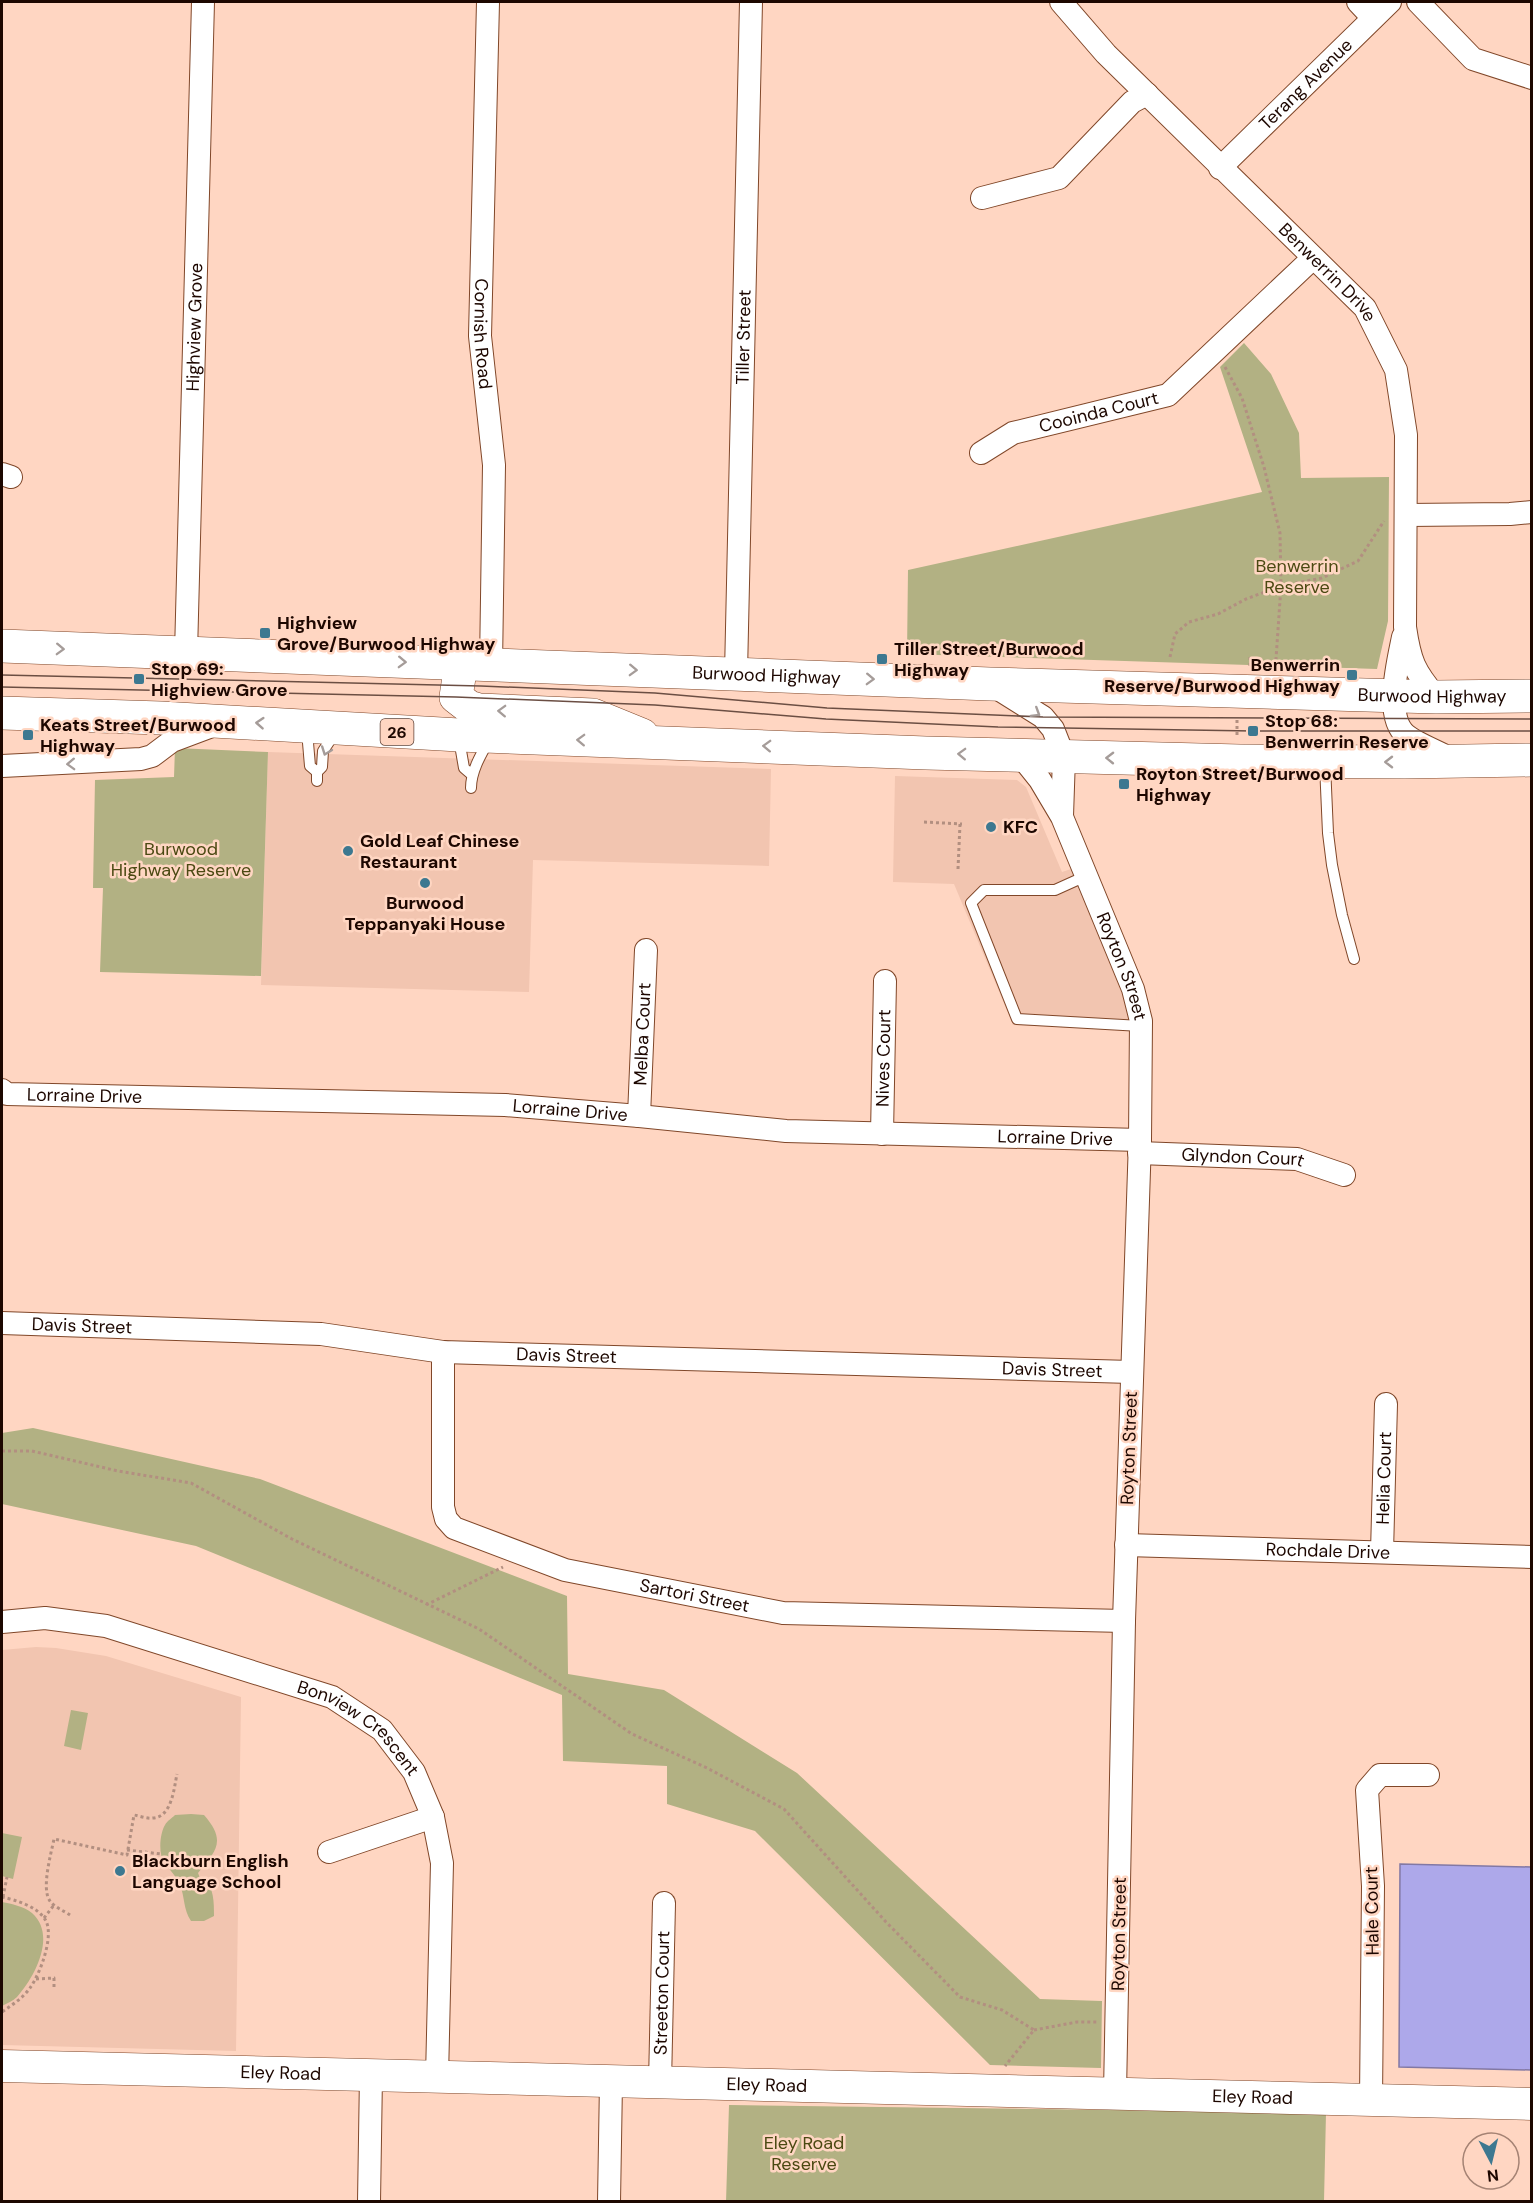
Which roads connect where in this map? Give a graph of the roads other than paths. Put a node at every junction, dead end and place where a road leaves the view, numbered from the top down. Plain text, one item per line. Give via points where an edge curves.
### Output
1 (203, 2) edge
2 (488, 2) edge
3 (751, 2) edge
4 (1061, 2) edge
5 (1390, 2) edge
6 (1418, 2) edge
7 (1365, 10) edge
8 (1532, 78) edge
9 (1147, 94) junction
10 (1220, 168) junction
11 (982, 198) dead end
12 (1313, 258) junction
13 (981, 453) dead end
14 (1532, 512) edge
15 (1407, 515) junction
16 (1405, 627) junction
17 (2, 646) edge
18 (186, 653) junction
19 (476, 664) junction
20 (736, 673) junction
21 (990, 684) junction
22 (1394, 696) junction
23 (1532, 696) edge
24 (1436, 698) junction
25 (2, 712) edge
26 (225, 721) junction
27 (322, 728) junction
28 (459, 735) junction
29 (491, 737) junction
30 (660, 742) junction
31 (1020, 755) junction
32 (1064, 757) junction
33 (1532, 760) edge
34 (1325, 762) junction
35 (1455, 762) junction
36 (2, 766) edge
37 (471, 774) junction
38 (471, 788) dead end
39 (1062, 817) junction
40 (1086, 876) junction
41 (646, 950) dead end
42 (1354, 959) dead end
43 (885, 981) dead end
44 (1141, 1026) junction
45 (2, 1089) edge
46 (639, 1116) junction
47 (882, 1134) junction
48 (1139, 1147) junction
49 (1344, 1175) dead end
50 (2, 1323) edge
51 (443, 1352) junction
52 (1131, 1372) junction
53 (1386, 1404) dead end
54 (1126, 1545) junction
55 (1382, 1552) junction
56 (1532, 1557) edge
57 (1124, 1621) junction
58 (2, 1622) edge
59 (1428, 1775) dead end
60 (433, 1817) junction
61 (329, 1852) dead end
62 (664, 1903) dead end
63 (2, 2066) edge
64 (371, 2075) junction
65 (437, 2077) junction
66 (611, 2082) junction
67 (660, 2083) junction
68 (1115, 2093) junction
69 (1371, 2100) junction
70 (1532, 2104) edge
71 (369, 2202) edge
72 (609, 2202) edge

1 - 18 street, Highview Grove
2 - 19 street, Cornish Road via 480,336 494,465
3 - 20 street, Tiller Street
4 - 9 street, Benwerrin Drive
5 - 7 street, Terang Avenue
6 - 8 street via 1473,59
7 - 10 street, Terang Avenue
9 - 10 street, Benwerrin Drive
9 - 11 street via 1132,102 1059,178
10 - 12 street, Benwerrin Drive
12 - 13 street, Cooinda Court via 1168,395 1013,433
12 - 15 street, Benwerrin Drive via 1365,308 1396,370 1406,435
14 - 15 street
15 - 16 street, Benwerrin Drive
16 - 22 street, Benwerrin Drive
16 - 24 street, Benwerrin Drive via 1413,666
17 -> 18 highway, Burwood Highway
18 -> 19 highway, Burwood Highway
19 -> 20 highway, Burwood Highway
30 -> 19 highway via 593,715 469,707 456,697
20 -> 21 highway, Burwood Highway
21 - 22 highway, Burwood Highway
21 -> 32 street, Royton Street via 1043,717 1053,729
22 - 24 highway, Burwood Highway
22 - 35 street, Benwerrin Drive via 1397,719 1408,738
23 - 24 highway, Burwood Highway
25 - 26 highway, 26
27 -> 26 highway, 26
26 -> 36 street via 185,735 141,759
27 -> 27 lane via 322,767 317,777 310,766
27 - 28 highway, 26
28 - 29 highway, 26
28 - 37 lane via 464,768
30 -> 29 highway, 26
29 - 37 lane
31 -> 30 highway, 26
31 - 32 highway, 26
31 - 39 street, Royton Street
34 -> 32 highway, 26
32 - 39 street, Royton Street
33 - 35 highway, 26
35 -> 34 highway, 26
34 - 42 lane via 1332,865
37 - 38 lane
39 - 40 street, Royton Street
40 - 44 street, Royton Street via 1133,990
40 - 44 lane via 1055,890 984,890 971,903 1017,1019
41 - 46 street, Melba Court
43 - 47 street, Nives Court
44 - 48 street, Royton Street
45 - 46 street, Lorraine Drive via 7,1094 505,1105
46 - 47 street, Lorraine Drive via 786,1131
47 - 48 street, Lorraine Drive
48 - 49 street, Glyndon Court via 1297,1159
48 - 52 street, Royton Street
50 - 51 street, Davis Street via 321,1334
51 - 52 street, Davis Street
51 - 57 street, Sartori Street via 442,1507 454,1528 565,1570 783,1613
52 - 54 street, Royton Street
53 - 55 street, Helia Court
54 - 55 street, Rochdale Drive
54 - 57 street, Royton Street
55 - 56 street, Rochdale Drive
57 - 68 street, Royton Street
58 - 60 street, Bonview Crescent via 45,1618 106,1626 332,1697 382,1730 414,1772
59 - 69 street, Hale Court via 1380,1775 1367,1790 1373,1886
60 - 61 street
60 - 65 street, Bonview Crescent via 442,1863
62 - 67 street, Streeton Court
63 - 64 main road, Eley Road
64 - 65 main road, Eley Road
64 - 71 street
65 - 66 main road, Eley Road
66 - 67 main road, Eley Road
66 - 72 street
67 - 68 main road, Eley Road
68 - 69 main road, Eley Road
69 - 70 main road, Eley Road

